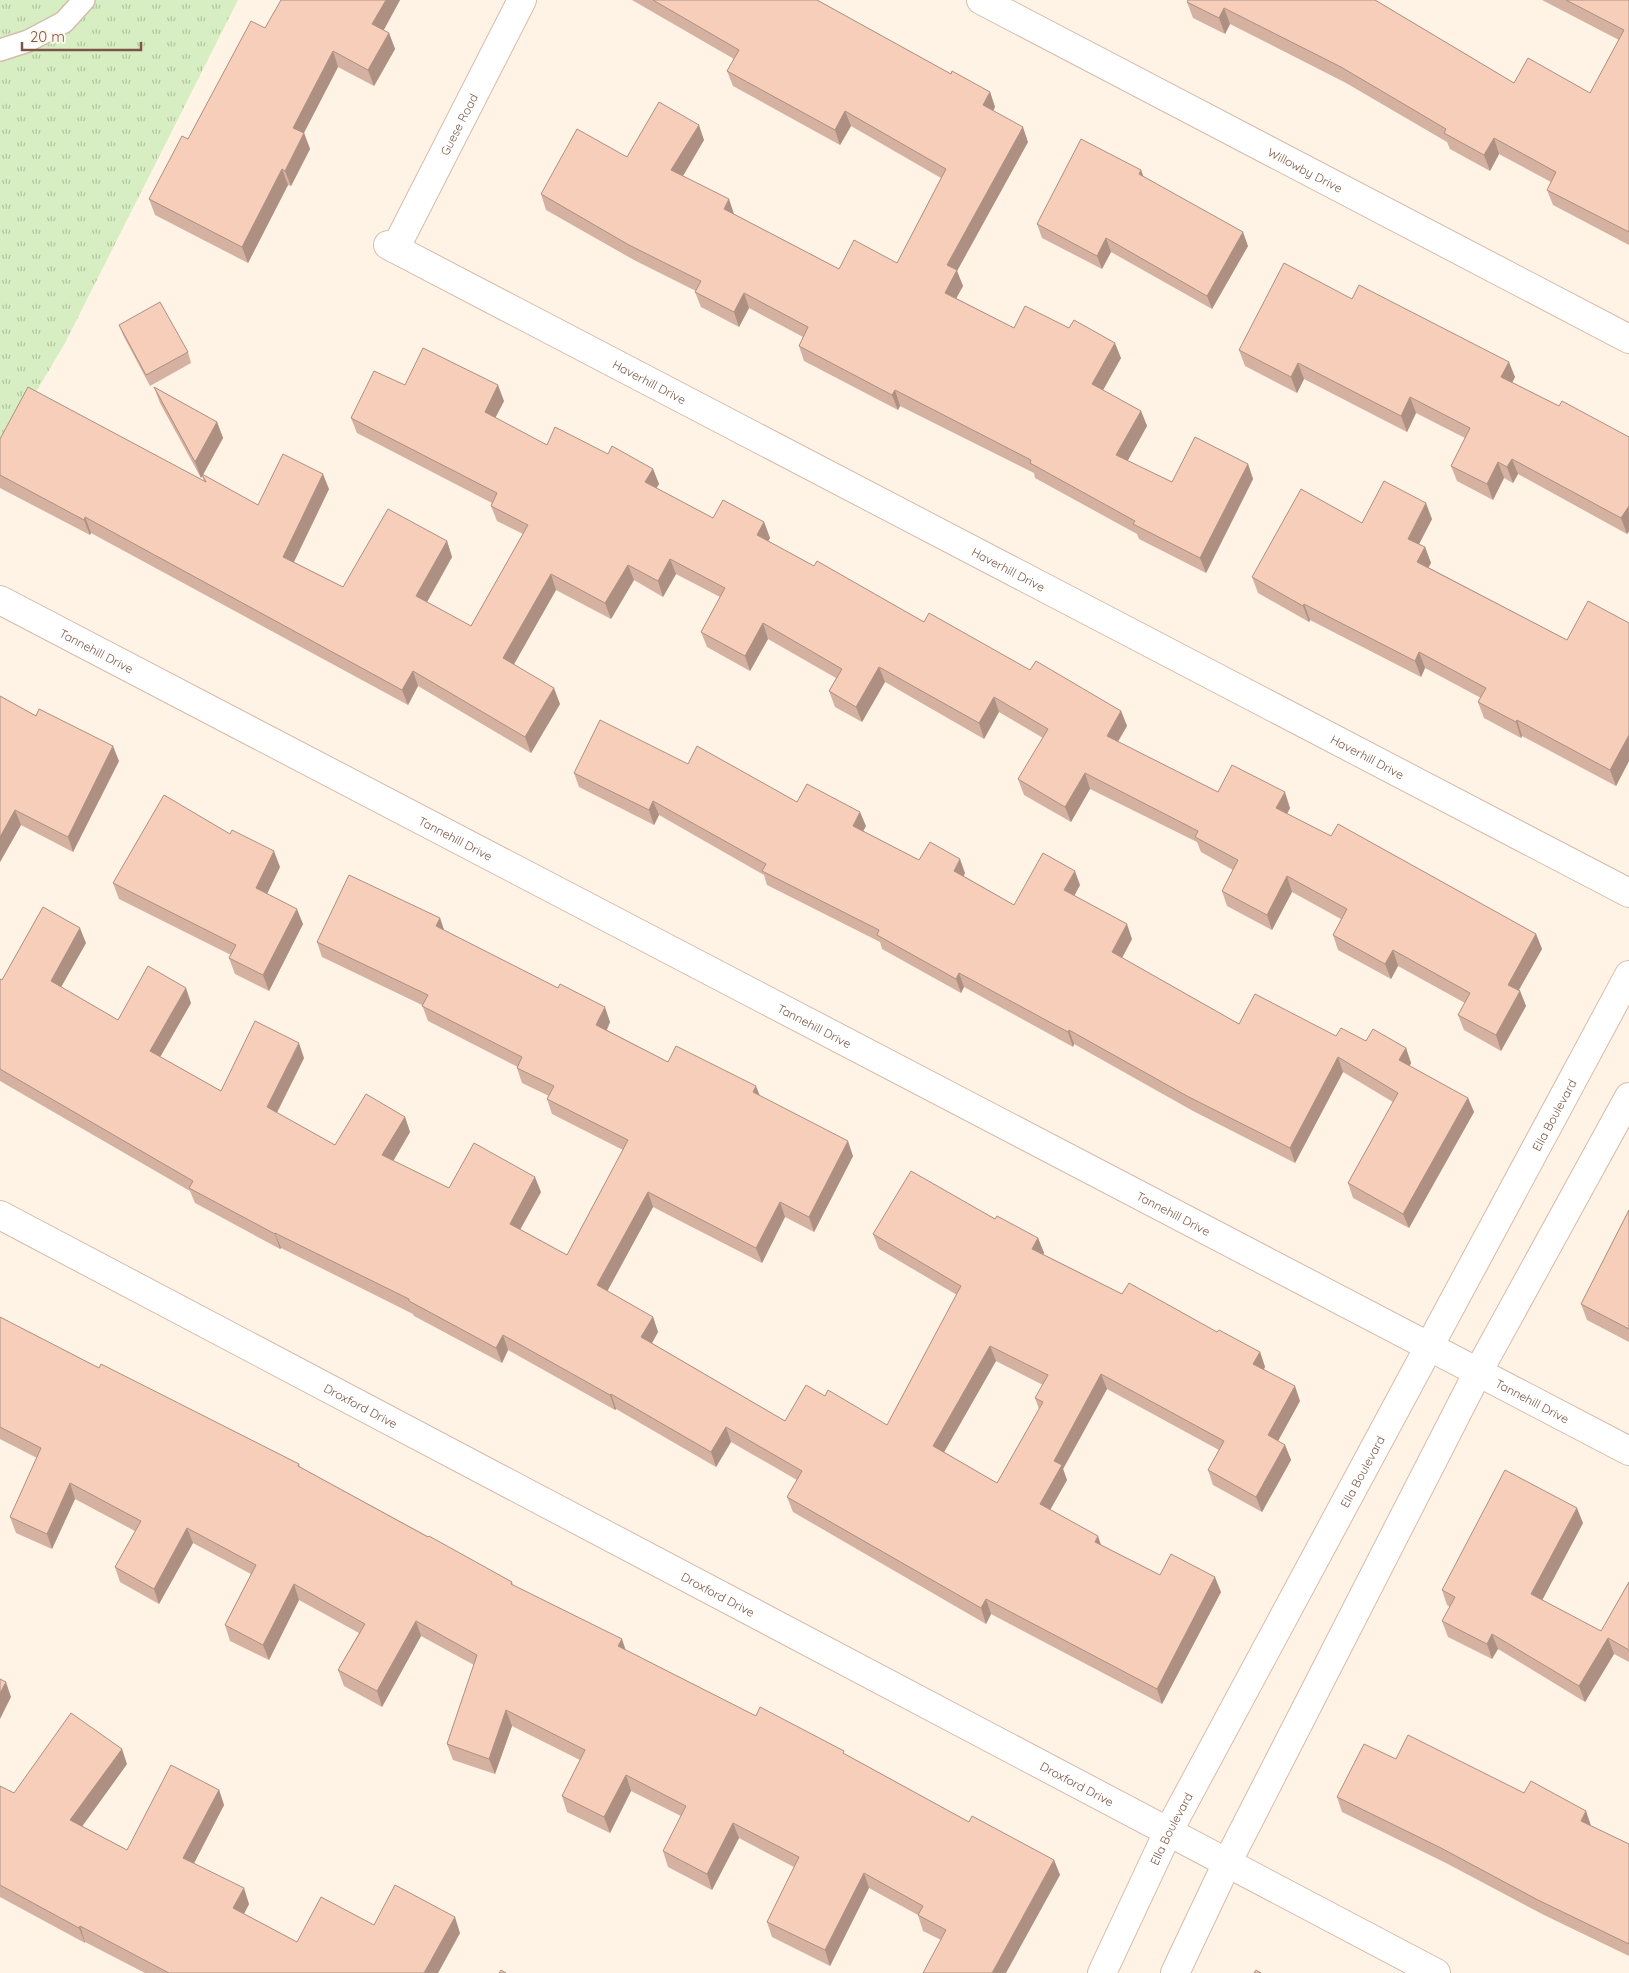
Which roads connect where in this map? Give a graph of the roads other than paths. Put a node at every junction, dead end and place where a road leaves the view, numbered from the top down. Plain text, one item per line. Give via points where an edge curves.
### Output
1 (84, 0) edge
2 (522, 0) edge
3 (981, 0) edge
4 (0, 50) edge
5 (392, 247) joint
6 (1629, 339) edge
7 (0, 600) edge
8 (1629, 892) edge
9 (1629, 975) edge
10 (1629, 1097) edge
11 (0, 1215) edge
12 (1428, 1347) junction
13 (1478, 1372) junction
14 (1629, 1451) edge
15 (1168, 1832) junction
16 (1227, 1863) junction
17 (1102, 1973) edge
18 (1175, 1973) edge
19 (1436, 1973) edge

1 - 4 lane via 64,22 28,41
2 - 5 street, Guese Road
3 - 6 street, Willowby Drive
5 - 8 street, Haverhill Drive
7 - 12 street, Tannehill Drive
9 - 12 street, Ella Boulevard
10 - 13 street
11 - 15 street, Droxford Drive
12 - 13 street, Tannehill Drive
12 - 15 street, Ella Boulevard
13 - 14 street, Tannehill Drive
13 - 16 street
15 - 16 street, Droxford Drive
15 - 17 street, Ella Boulevard
16 - 18 street
16 - 19 street, Droxford Drive

